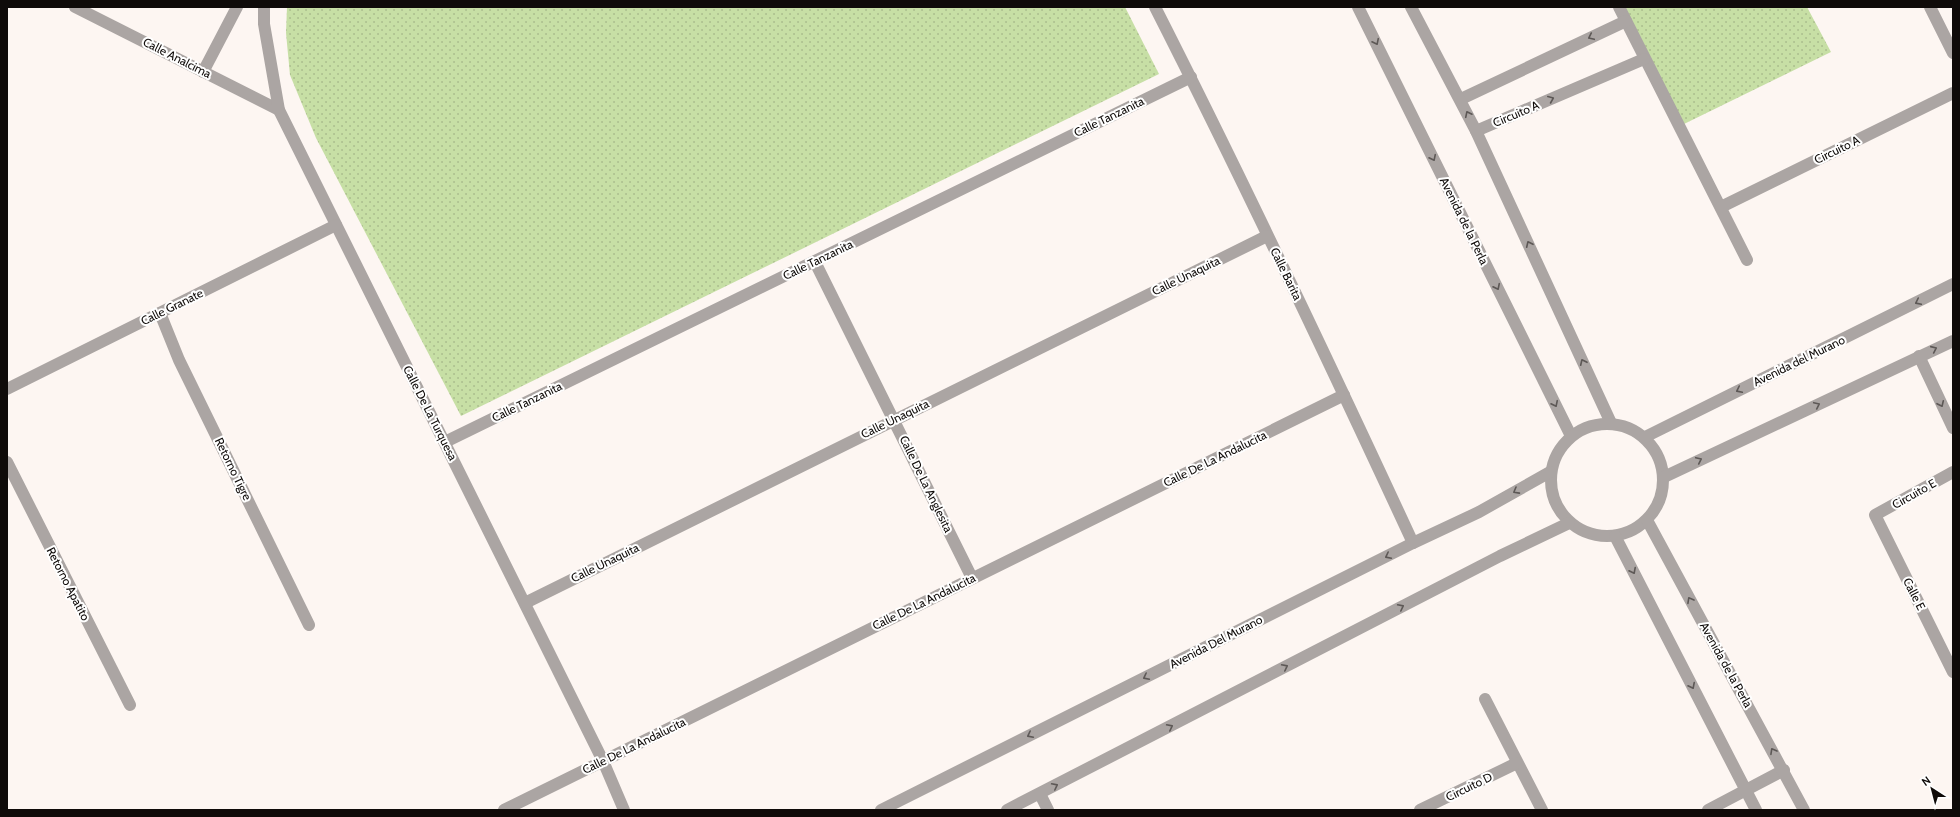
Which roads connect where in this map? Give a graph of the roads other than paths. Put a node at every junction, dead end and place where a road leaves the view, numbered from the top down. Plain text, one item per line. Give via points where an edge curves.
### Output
1 (75, 7) edge
2 (237, 7) edge
3 (264, 7) edge
4 (1155, 7) edge
5 (1358, 7) edge
6 (1411, 7) edge
7 (1619, 7) edge
8 (1930, 7) edge
9 (1626, 21) junction
10 (1953, 53) edge
11 (1644, 59) junction
12 (203, 72) junction
13 (1191, 77) junction
14 (1953, 93) edge
15 (1460, 99) junction
16 (279, 110) junction
17 (1476, 131) junction
18 (1721, 207) junction
19 (336, 225) junction
20 (1267, 236) junction
21 (1747, 260) dead end
22 (815, 262) junction
23 (1953, 284) edge
24 (160, 313) junction
25 (1953, 341) edge
26 (1919, 356) junction
27 (7, 389) edge
28 (1344, 395) junction
29 (893, 420) junction
30 (1611, 423) junction
31 (1953, 428) edge
32 (1571, 436) junction
33 (1645, 437) junction
34 (445, 442) junction
35 (7, 462) edge
36 (1550, 472) junction
37 (1953, 472) edge
38 (1664, 477) junction
39 (1875, 516) joint
40 (1647, 520) junction
41 (1569, 522) junction
42 (1615, 536) junction
43 (1413, 543) junction
44 (972, 578) junction
45 (525, 603) junction
46 (309, 624) dead end
47 (1953, 672) edge
48 (1485, 699) dead end
49 (130, 705) dead end
50 (603, 761) junction
51 (1517, 763) junction
52 (1784, 770) junction
53 (1746, 790) junction
54 (1040, 794) junction
55 (1801, 809) edge
56 (504, 810) edge
57 (624, 810) edge
58 (881, 810) edge
59 (1007, 810) edge
60 (1048, 810) edge
61 (1420, 810) edge
62 (1542, 810) edge
63 (1708, 810) edge
64 (1756, 810) edge

1 - 12 street, Calle Analcima
2 - 12 street
3 - 16 street, Calle De La Turquesa via 264,24
4 - 13 street, Calle Barita
5 -> 32 street, Avenida de la Perla
6 - 15 street
7 - 9 street
8 - 10 street
9 - 11 street
9 -> 15 street
17 -> 11 street, Circuito A
11 - 18 street
12 - 16 street, Calle Analcima
13 - 20 street, Calle Barita
13 - 22 street, Calle Tanzanita
14 - 18 street, Circuito A
17 -> 15 street
16 - 19 street, Calle De La Turquesa
30 -> 17 street
18 - 21 street
19 - 24 street, Calle Granate
19 - 34 street, Calle De La Turquesa
20 - 28 street, Calle Barita
20 - 29 street, Calle Unaquita
22 - 29 street, Calle De La Anglesita
22 - 34 street, Calle Tanzanita
23 -> 33 street, Avenida del Murano
24 - 27 street, Calle Granate
24 - 46 street, Retorno Tigre via 179,360
26 -> 25 street
26 -> 31 street
38 -> 26 street
28 - 43 street, Calle Barita
28 - 44 street, Calle De La Andalucita
29 - 44 street, Calle De La Anglesita
29 - 45 street, Calle Unaquita
30 - 32 street via 1590,426
30 - 33 street via 1629,427
32 - 36 street via 1557,452
33 - 38 street via 1659,455
34 - 45 street, Calle De La Turquesa
35 - 49 street, Retorno Apatito
36 - 41 street via 1553,500
36 -> 43 street, Avenida Del Murano via 1479,512
37 - 39 street, Circuito E
38 - 40 street via 1663,493 1657,508
39 - 47 street, Calle E
40 - 42 street via 1632,531
52 -> 40 street, Avenida de la Perla
41 - 42 street via 1582,532 1598,536
54 -> 41 street
42 -> 53 street
43 -> 58 street, Avenida Del Murano
44 - 50 street, Calle De La Andalucita
45 - 50 street, Calle De La Turquesa
48 - 51 street
50 - 56 street, Calle De La Andalucita
50 - 57 street, Calle De La Turquesa
51 - 61 street, Circuito D
51 - 62 street
52 - 53 street
52 - 55 street, Avenida de la Perla
53 - 63 street
53 - 64 street
54 - 59 street
54 - 60 street

